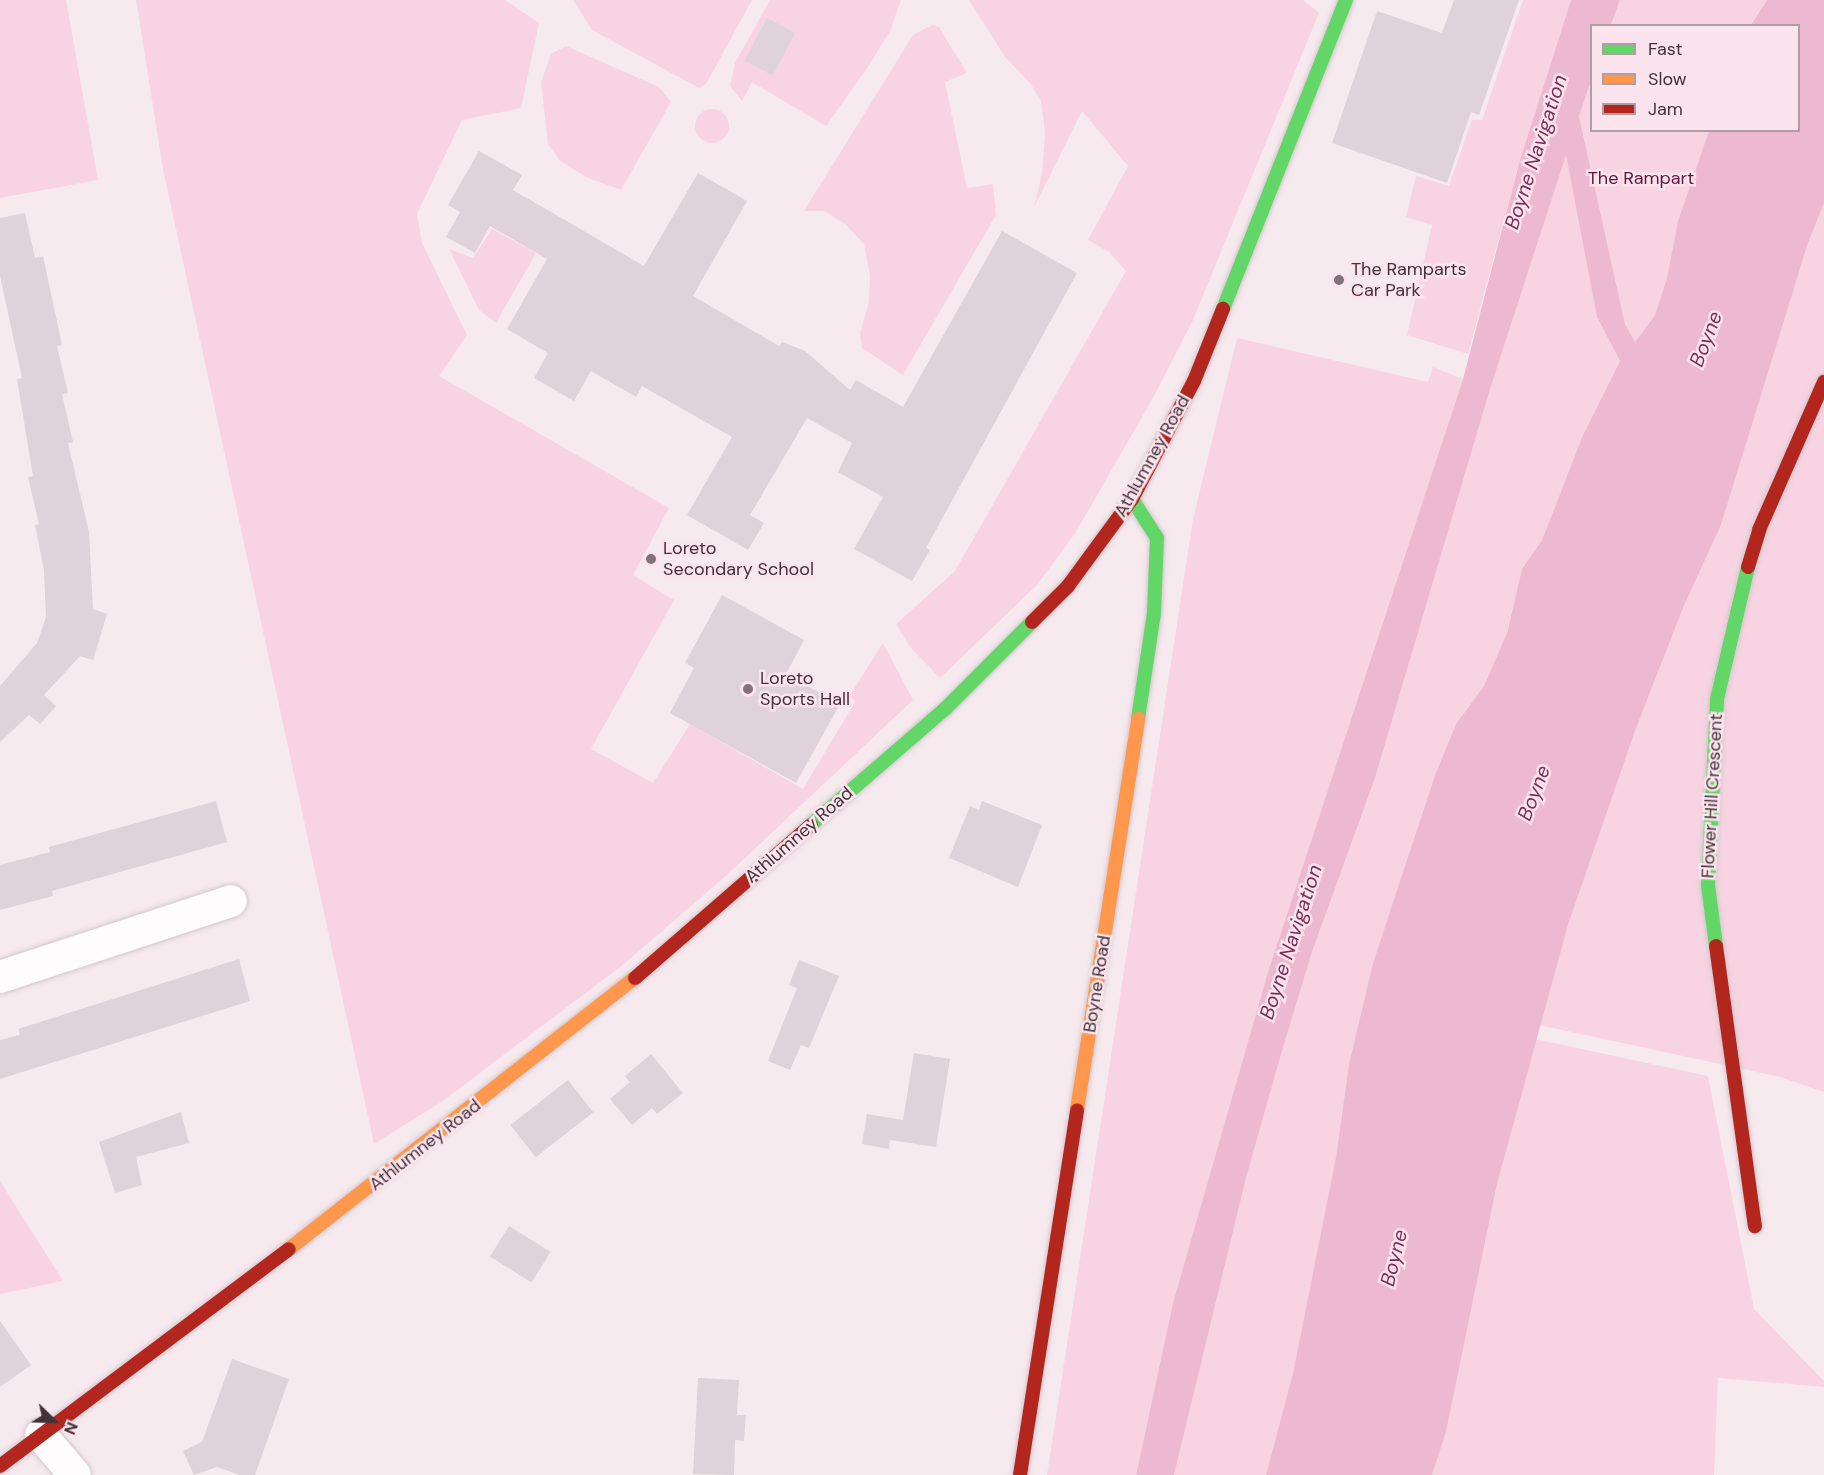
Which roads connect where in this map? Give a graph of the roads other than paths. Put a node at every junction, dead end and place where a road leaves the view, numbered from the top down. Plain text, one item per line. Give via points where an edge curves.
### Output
1 (1346, 0) edge
2 (1824, 382) edge
3 (1132, 500) junction
4 (231, 902) dead end
5 (0, 977) edge
6 (1755, 1226) dead end
7 (41, 1435) junction
8 (0, 1466) edge
9 (75, 1475) edge
10 (1020, 1475) edge

1 - 3 main road, Athlumney Road via 1194,381
2 - 6 main road, Flower Hill Crescent via 1759,530 1738,598 1717,699 1708,885
3 - 7 main road, Athlumney Road via 1068,586 945,709 619,992 406,1161
3 - 10 main road, Boyne Road via 1148,518 1157,538 1154,613
4 - 5 street
7 - 8 main road, Athlumney Road
7 - 9 street

